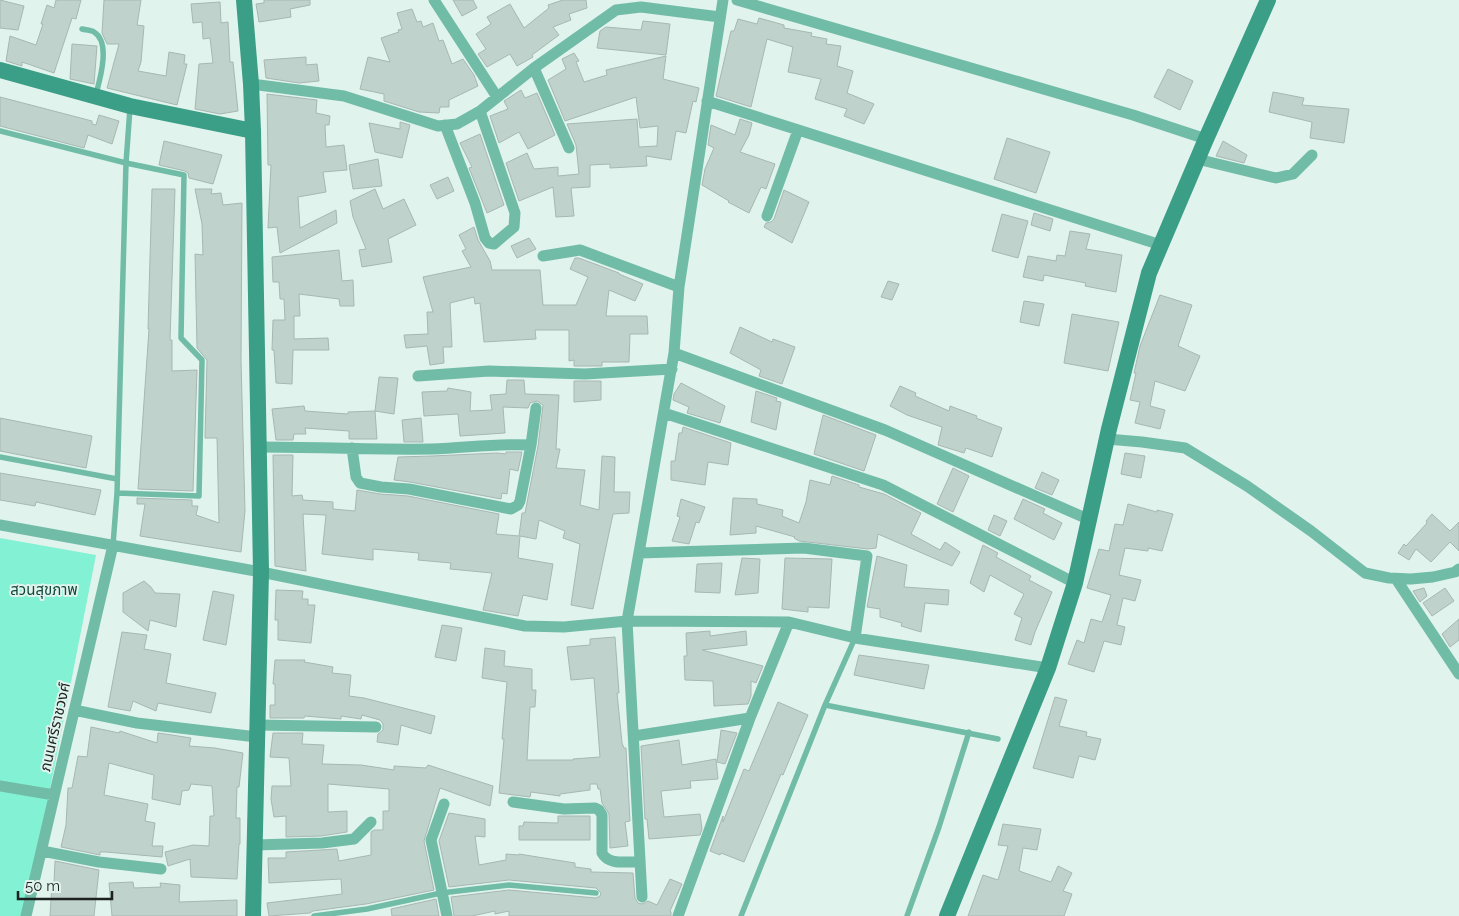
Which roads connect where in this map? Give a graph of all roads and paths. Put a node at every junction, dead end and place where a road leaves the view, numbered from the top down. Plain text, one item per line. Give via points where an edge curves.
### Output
1 (244, 0) edge
2 (434, 0) edge
3 (723, 0) edge
4 (737, 0) edge
5 (1268, 0) edge
6 (720, 16) junction
7 (82, 29) dead end
8 (534, 68) junction
9 (0, 70) edge
10 (251, 84) junction
11 (96, 96) junction
12 (497, 97) junction
13 (708, 101) junction
14 (130, 106) junction
15 (480, 111) junction
16 (445, 125) junction
17 (253, 130) junction
18 (798, 130) junction
19 (0, 131) edge
20 (1206, 138) junction
21 (569, 148) dead end
22 (1312, 155) dead end
23 (1197, 159) junction
24 (126, 163) junction
25 (767, 216) dead end
26 (1161, 245) junction
27 (543, 256) dead end
28 (679, 287) junction
29 (674, 353) junction
30 (672, 369) junction
31 (418, 376) dead end
32 (536, 408) dead end
33 (664, 413) junction
34 (1107, 439) junction
35 (531, 445) junction
36 (259, 447) junction
37 (352, 448) junction
38 (0, 457) edge
39 (117, 479) junction
40 (117, 493) junction
41 (1090, 520) junction
42 (0, 525) edge
43 (113, 545) junction
44 (639, 553) junction
45 (1459, 569) edge
46 (261, 572) junction
47 (1396, 579) junction
48 (1075, 583) junction
49 (627, 621) junction
50 (789, 622) junction
51 (855, 638) junction
52 (1459, 651) edge
53 (1450, 660) junction
54 (1048, 668) junction
55 (1459, 674) edge
56 (825, 705) junction
57 (74, 710) junction
58 (750, 718) junction
59 (376, 727) dead end
60 (258, 731) junction
61 (969, 732) junction
62 (634, 736) junction
63 (998, 739) dead end
64 (0, 786) edge
65 (54, 795) junction
66 (513, 802) dead end
67 (444, 804) dead end
68 (371, 822) dead end
69 (255, 845) junction
70 (42, 851) junction
71 (640, 862) junction
72 (161, 869) dead end
73 (441, 893) junction
74 (596, 893) dead end
75 (642, 897) dead end
76 (26, 916) edge
77 (253, 916) edge
78 (314, 916) edge
79 (447, 916) edge
80 (678, 916) edge
81 (741, 916) edge
82 (907, 916) edge
83 (947, 916) edge

1 - 10 street
2 - 12 street
3 - 6 street
4 - 20 street
5 - 20 street
6 - 8 street via 641,7 616,10
6 - 13 street
7 - 11 lane via 95,32 104,52
8 - 12 street
8 - 21 street
9 - 11 street
10 - 16 street via 344,96 438,126
10 - 17 street
11 - 14 street
12 - 15 street
13 - 18 street
13 - 28 street
14 - 17 street
14 - 24 lane
15 - 16 street via 457,124
15 - 16 street via 515,213 514,227 494,244 485,238 475,202
17 - 36 street
18 - 25 street
18 - 26 street
19 - 24 lane
20 - 23 street
22 - 23 street via 1293,174 1276,178
23 - 26 street
24 - 39 lane
24 - 40 lane via 184,175 181,338 202,360 200,496
26 - 34 street via 1147,281
27 - 28 street via 580,250
28 - 29 street
29 - 30 street
29 - 41 street via 884,430
30 - 31 street via 585,374 489,372
30 - 33 street
32 - 35 street
33 - 44 street
33 - 48 street via 883,485
34 - 41 street
34 - 47 street via 1185,448 1247,486 1365,573
35 - 37 street
35 - 37 street via 520,501 511,509 360,483 356,477
36 - 37 street
36 - 46 street
38 - 39 lane
39 - 40 lane
40 - 43 lane
41 - 48 street
42 - 43 street
43 - 46 street
43 - 57 street, ภนนศรีราชวงศ์
44 - 49 street
44 - 51 street via 804,548 867,556
45 - 47 street via 1433,577
46 - 49 street via 525,626
46 - 60 street
47 - 53 street
48 - 54 street
49 - 50 street
49 - 62 street
50 - 51 street
50 - 58 street
51 - 54 street
51 - 56 lane
52 - 53 street
53 - 55 street
54 - 83 street
56 - 61 lane
56 - 81 lane
57 - 60 street via 137,723
57 - 65 street, ภนนศรีราชวงศ์
58 - 62 street
58 - 80 street
59 - 60 street
60 - 69 street
61 - 63 lane
61 - 82 lane
62 - 71 street
64 - 65 street
65 - 70 street, ภนนศรีราชวงศ์
66 - 71 street via 564,809 595,808 602,815 602,853 605,858
67 - 73 street via 431,840
68 - 69 street via 354,839 322,844
69 - 77 street
70 - 72 street
70 - 76 street, ภนนศรีราชวงศ์
71 - 75 street
73 - 74 lane via 509,885
73 - 78 lane via 367,909
73 - 79 street

